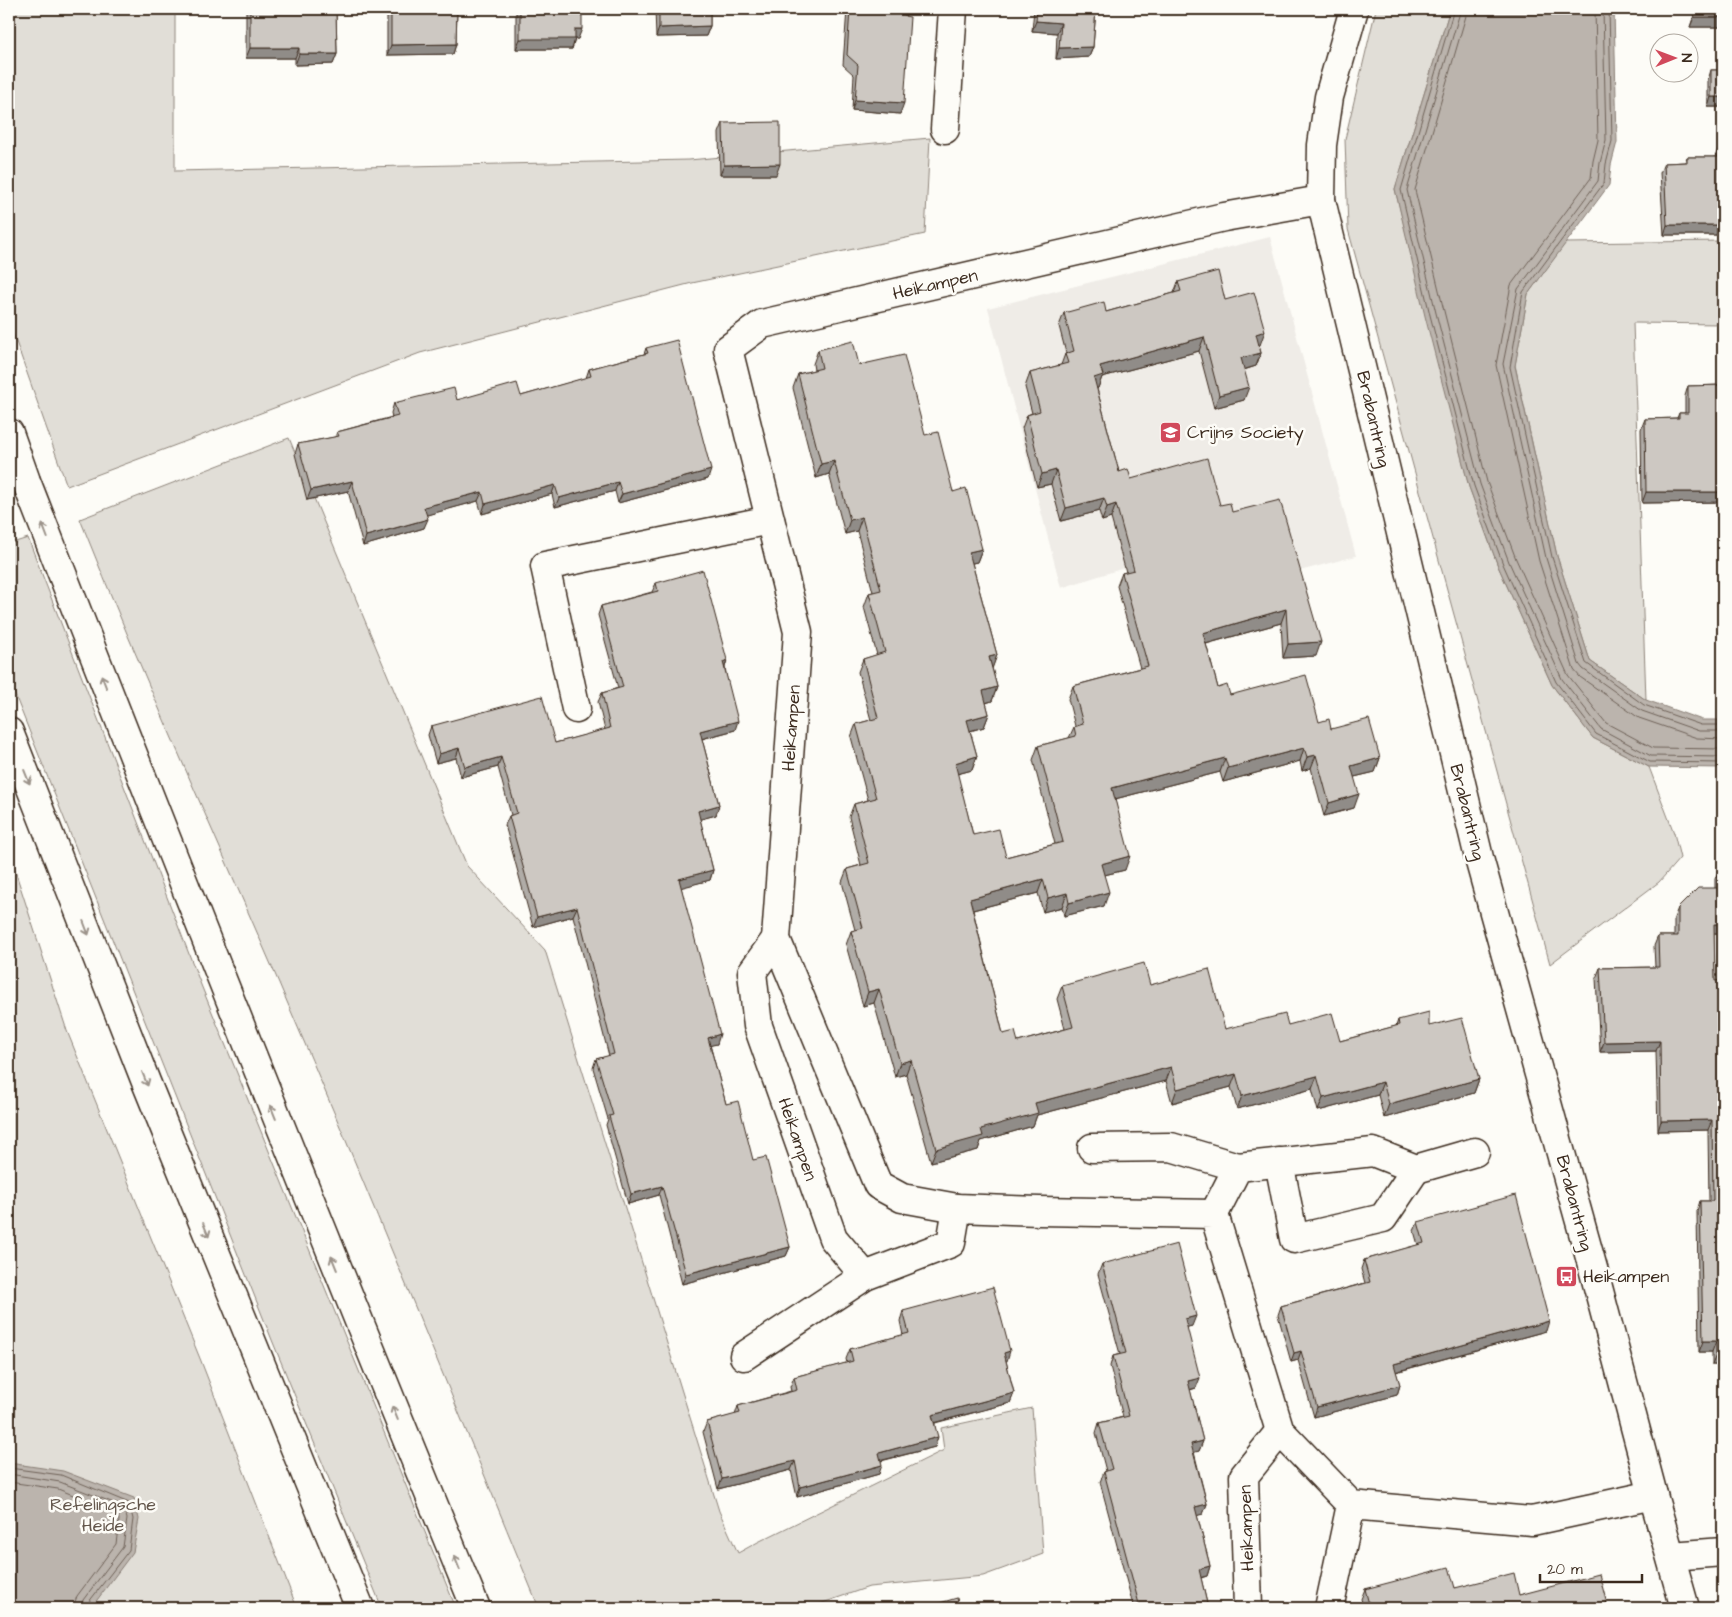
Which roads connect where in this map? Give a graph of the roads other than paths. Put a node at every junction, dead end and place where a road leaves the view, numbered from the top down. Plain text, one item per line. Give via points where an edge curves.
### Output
1 (954, 9) edge
2 (1354, 9) edge
3 (945, 129) dead end
4 (1321, 200) junction
5 (9, 433) edge
6 (770, 520) junction
7 (576, 709) dead end
8 (9, 732) edge
9 (776, 939) junction
10 (1092, 1148) dead end
11 (1475, 1152) dead end
12 (1279, 1162) junction
13 (1238, 1167) junction
14 (1416, 1169) junction
15 (957, 1208) junction
16 (1214, 1214) junction
17 (865, 1276) junction
18 (744, 1356) dead end
19 (1280, 1431) junction
20 (1653, 1495) junction
21 (1351, 1505) junction
22 (1723, 1552) edge
23 (1671, 1556) junction
24 (360, 1608) edge
25 (476, 1608) edge
26 (1248, 1608) edge
27 (1329, 1608) edge
28 (1685, 1608) edge

1 - 3 main road
2 - 4 main road, Brabantring via 1330,97 1322,145
4 - 6 main road, Heikampen via 1224,217 762,324 728,349
4 - 20 main road, Brabantring via 1480,862
25 -> 5 main road via 241,1031
6 - 7 main road via 545,566
6 - 9 main road, Heikampen via 798,632
8 -> 24 main road via 150,1091
9 - 15 main road, Heikampen via 878,1185 902,1198
9 - 17 main road, Heikampen via 752,972 758,1026 833,1238
10 - 13 main road via 1171,1147
11 - 14 main road
12 - 13 main road
12 - 14 main road via 1373,1152
12 - 14 main road via 1294,1239 1383,1218
13 - 16 main road
15 - 16 main road, Heikampen
15 - 17 main road via 951,1243
16 - 19 main road
17 - 18 main road
19 - 21 main road
19 - 26 main road, Heikampen via 1244,1476
20 - 21 main road via 1532,1521
20 - 23 main road, Brabantring
21 - 27 main road
22 - 23 main road
23 - 28 main road, Brabantring

